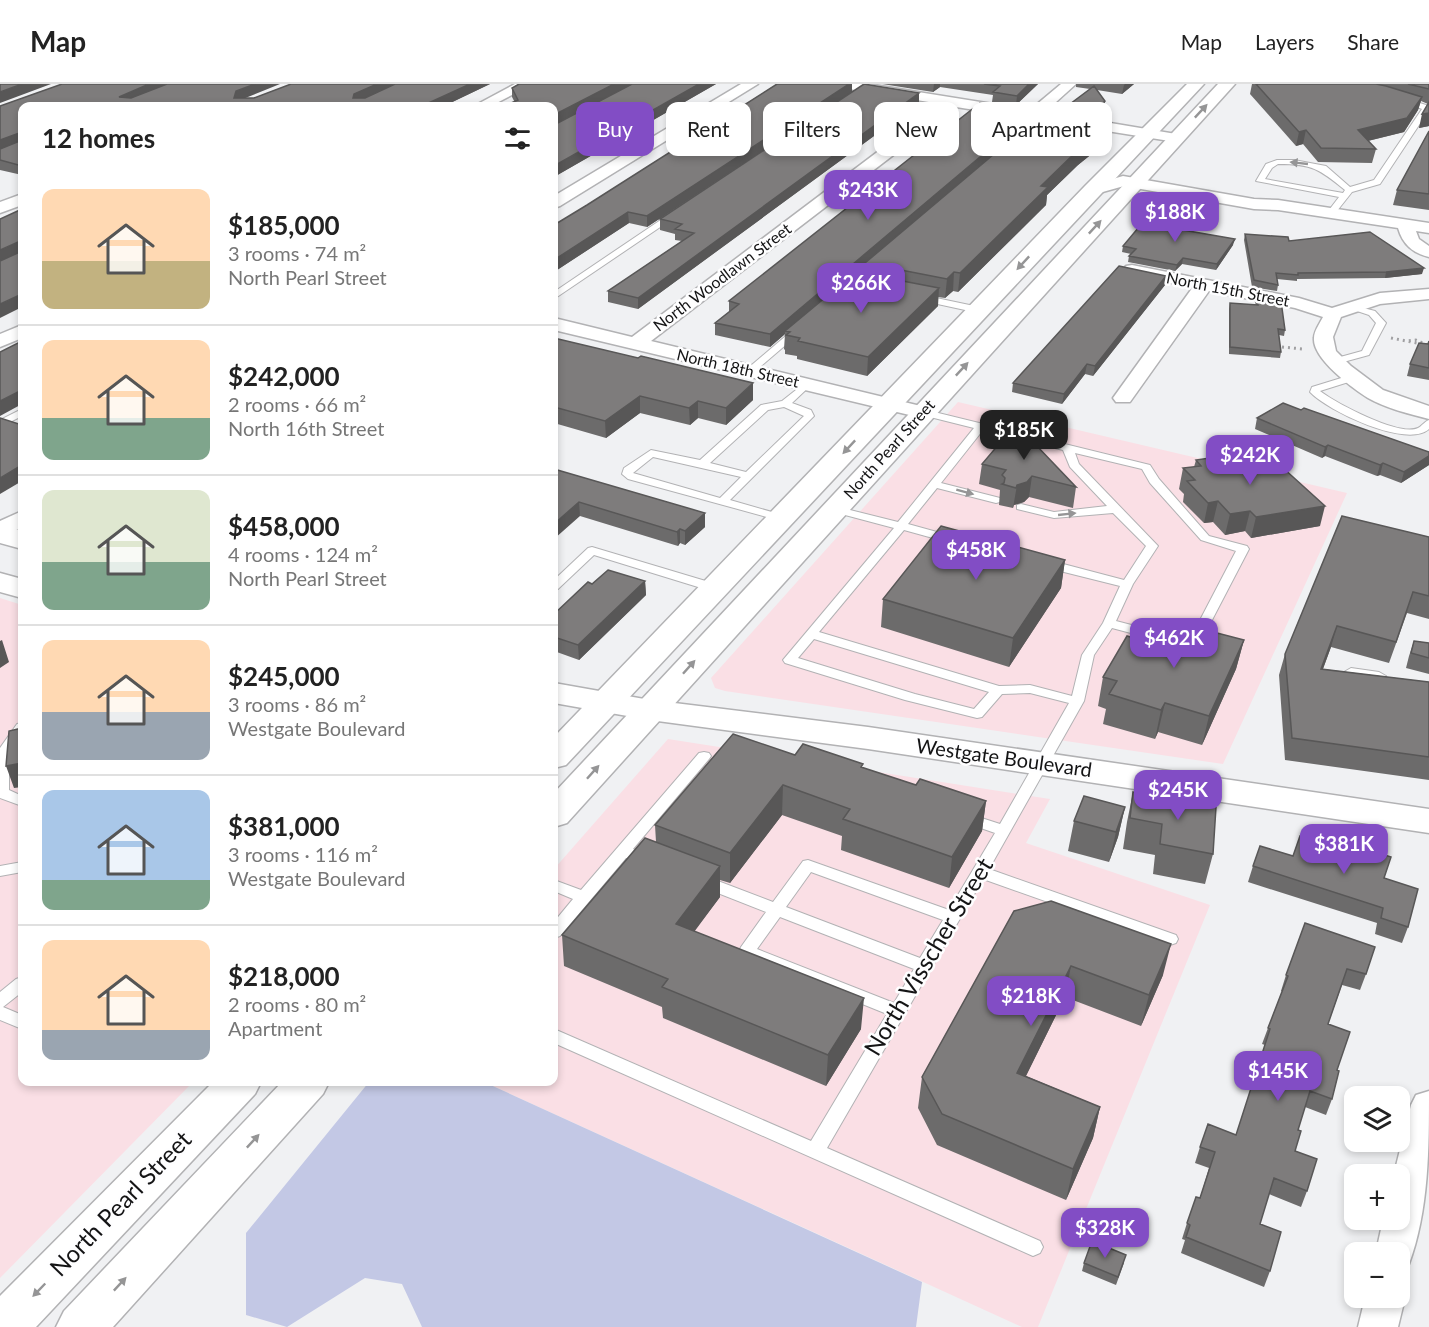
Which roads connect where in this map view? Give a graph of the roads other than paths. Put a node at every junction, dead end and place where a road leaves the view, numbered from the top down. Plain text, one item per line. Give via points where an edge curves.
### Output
1 (526, 84) edge
2 (751, 84) edge
3 (843, 84) edge
4 (1069, 84) edge
5 (1196, 84) edge
6 (1227, 84) edge
7 (1394, 98) edge
8 (489, 102) edge
9 (953, 102) edge
10 (1054, 102) edge
11 (1112, 128) edge
12 (1147, 133) junction
13 (1176, 138) junction
14 (882, 156) edge
15 (1126, 157) junction
16 (1139, 180) junction
17 (1092, 190) junction
18 (0, 192) edge
19 (1346, 193) junction
20 (18, 197) edge
21 (18, 200) edge
22 (558, 202) edge
23 (0, 208) edge
24 (680, 211) edge
25 (1330, 214) junction
26 (1406, 225) junction
27 (1428, 231) edge
28 (1429, 252) edge
29 (1121, 268) edge
30 (1205, 284) junction
31 (558, 293) edge
32 (1429, 294) edge
33 (909, 296) edge
34 (1351, 306) junction
35 (979, 310) junction
36 (1333, 314) junction
37 (558, 325) edge
38 (801, 328) edge
39 (18, 333) edge
40 (0, 342) edge
41 (634, 344) junction
42 (1344, 370) junction
43 (750, 371) junction
44 (806, 385) junction
45 (1123, 398) dead end
46 (785, 404) junction
47 (889, 404) junction
48 (922, 412) junction
49 (1429, 413) edge
50 (18, 414) edge
51 (1429, 423) edge
52 (0, 424) edge
53 (979, 428) junction
54 (1068, 448) junction
55 (702, 464) junction
56 (748, 476) junction
57 (934, 484) junction
58 (996, 500) dead end
59 (722, 502) junction
60 (1021, 507) dead end
61 (834, 509) junction
62 (1115, 509) junction
63 (782, 518) junction
64 (18, 521) edge
65 (900, 526) junction
66 (0, 532) edge
67 (18, 539) edge
68 (958, 541) edge
69 (1039, 561) edge
70 (558, 582) edge
71 (1127, 584) junction
72 (715, 588) junction
73 (1109, 623) junction
74 (811, 634) junction
75 (1351, 672) edge
76 (1396, 679) edge
77 (998, 690) junction
78 (558, 694) edge
79 (1077, 701) junction
80 (605, 703) junction
81 (650, 711) junction
82 (18, 733) edge
83 (558, 752) edge
84 (704, 756) dead end
85 (1043, 764) junction
86 (18, 799) edge
87 (558, 811) edge
88 (949, 812) edge
89 (1429, 821) edge
90 (1004, 831) junction
91 (623, 851) junction
92 (18, 868) edge
93 (667, 868) edge
94 (0, 871) edge
95 (980, 872) junction
96 (689, 876) edge
97 (558, 887) edge
98 (584, 897) junction
99 (777, 910) junction
100 (953, 918) junction
101 (558, 927) edge
102 (1170, 939) dead end
103 (924, 966) junction
104 (18, 986) edge
105 (0, 1002) edge
106 (897, 1011) junction
107 (0, 1013) edge
108 (18, 1020) edge
109 (558, 1038) edge
110 (236, 1086) edge
111 (304, 1086) edge
112 (1429, 1105) edge
113 (815, 1151) junction
114 (1397, 1242) edge
115 (1033, 1247) dead end
116 (1383, 1308) edge
117 (3, 1327) edge
118 (81, 1327) edge
119 (1378, 1327) edge

1 - 8 street
2 - 22 street
3 - 9 street via 860,91
4 - 10 street
5 - 12 main road, North Pearl Street
13 -> 6 main road, North Pearl Street
7 - 19 lane via 1426,109 1377,182
11 - 12 street
12 - 13 street
12 - 15 main road, North Pearl Street
13 - 16 main road, North Pearl Street
14 - 41 street, North Woodlawn Street
15 - 16 street via 1122,171
15 - 17 main road, North Pearl Street
16 - 17 street via 1117,181
16 - 25 street via 1254,204
48 -> 16 main road, North Pearl Street
17 -> 35 main road, North Pearl Street
18 - 20 street
19 -> 19 lane via 1323,168 1294,162 1269,166 1260,181
19 - 25 lane
21 - 23 street
24 - 31 lane
25 - 26 street
26 - 27 street
26 - 28 street via 1414,245
29 - 30 street, North 15th Street
30 - 36 street, North 15th Street
30 - 45 street
32 - 34 street via 1372,299
33 - 35 lane
34 - 36 street
34 - 42 lane via 1382,323 1366,353
35 - 47 main road, North Pearl Street
36 - 42 street via 1323,338 1327,353
37 - 41 street, North 18th Street
38 - 43 lane
39 - 40 street
41 - 43 street, North 18th Street
42 - 49 street via 1386,399
42 - 51 lane via 1316,392 1348,411 1394,430 1418,432
43 - 44 street, North 18th Street
44 - 46 lane
44 - 47 street, North 18th Street
46 - 55 lane via 765,407
46 - 56 lane via 807,412 808,416
47 - 48 street, North 18th Street
47 -> 63 main road, North Pearl Street
48 - 53 lane
48 - 61 main road, North Pearl Street
50 - 52 lane
53 - 54 lane
53 - 57 lane
54 - 62 lane via 1074,465
54 - 73 lane via 1146,467 1205,538 1243,549 1193,645
55 - 56 lane
55 - 59 lane via 651,453 628,474
56 - 59 lane
57 -> 58 lane
57 - 65 lane
59 - 63 lane
60 -> 62 lane via 1054,515
61 - 65 lane
81 -> 61 main road, North Pearl Street
62 - 71 lane, North Visscher Street via 1152,546
63 - 72 main road, North Pearl Street
64 - 66 street
65 - 68 lane
65 - 74 lane
66 - 67 main road
69 - 71 lane
70 - 72 lane via 592,551
71 - 73 lane, North Visscher Street
72 - 80 main road, North Pearl Street
73 - 79 lane, North Visscher Street via 1088,655
74 - 77 lane
74 - 77 lane via 790,660 977,714
75 - 76 lane
77 - 79 lane via 1030,689
78 - 80 main road, Westgate Boulevard
79 - 85 lane, North Visscher Street
80 - 81 main road, Westgate Boulevard
80 - 83 main road, North Pearl Street
81 - 85 main road, Westgate Boulevard
87 -> 81 main road, North Pearl Street
82 - 86 lane via 2,755 2,793
84 - 91 lane
85 - 89 main road, Westgate Boulevard
85 - 90 lane, North Visscher Street
88 - 90 lane
90 - 95 lane, North Visscher Street
91 - 93 lane
91 - 98 lane
92 - 94 lane
95 - 100 lane, North Visscher Street
95 - 102 lane
96 - 99 lane
97 - 98 lane
98 - 101 lane
99 - 100 lane via 808,865
99 - 103 lane
99 - 106 lane via 747,951
100 - 103 lane, North Visscher Street
103 - 106 lane, North Visscher Street
104 - 105 lane
106 - 113 lane, North Visscher Street
107 - 108 lane
109 - 113 lane
110 -> 117 main road, North Pearl Street
118 -> 111 main road
112 - 114 street
113 - 115 lane
116 - 119 street

